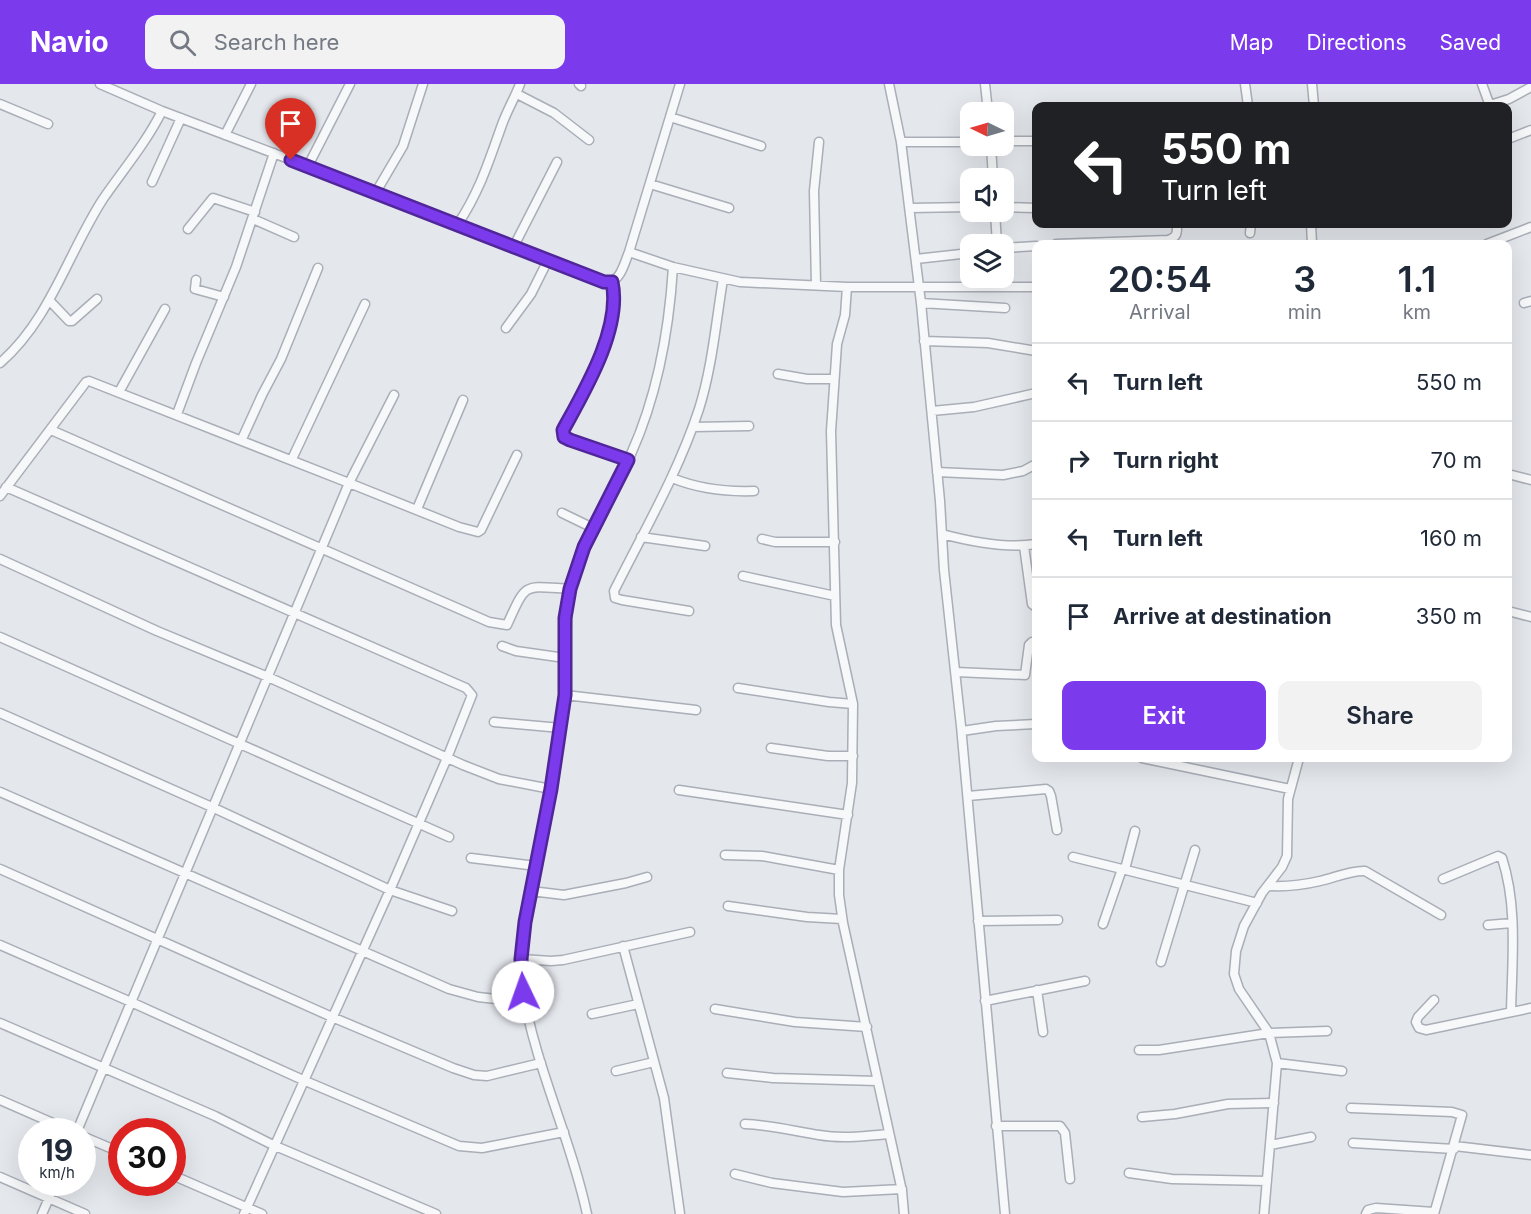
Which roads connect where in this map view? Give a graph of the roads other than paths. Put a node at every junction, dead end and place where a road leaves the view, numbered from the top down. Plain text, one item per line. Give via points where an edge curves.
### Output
1 (100, 84) edge
2 (251, 84) edge
3 (350, 84) edge
4 (423, 84) edge
5 (520, 84) edge
6 (680, 84) edge
7 (889, 84) edge
8 (985, 84) edge
9 (1245, 84) edge
10 (1312, 84) edge
11 (1482, 84) edge
12 (1528, 86) edge
13 (516, 94) junction
14 (987, 102) edge
15 (1247, 102) edge
16 (1314, 102) edge
17 (1488, 102) edge
18 (1500, 102) edge
19 (0, 105) edge
20 (162, 111) junction
21 (670, 117) junction
22 (181, 118) junction
23 (48, 124) dead end
24 (1531, 130) edge
25 (225, 135) junction
26 (1512, 137) edge
27 (589, 140) dead end
28 (1014, 141) edge
29 (1032, 141) edge
30 (819, 142) dead end
31 (901, 142) junction
32 (960, 142) edge
33 (761, 146) dead end
34 (274, 153) junction
35 (557, 162) dead end
36 (308, 166) junction
37 (152, 182) dead end
38 (650, 184) junction
39 (375, 192) junction
40 (960, 207) edge
41 (1014, 207) edge
42 (729, 208) dead end
43 (910, 208) junction
44 (1032, 208) edge
45 (254, 215) junction
46 (458, 224) junction
47 (1531, 227) edge
48 (1177, 228) edge
49 (1251, 228) edge
50 (188, 229) dead end
51 (1250, 233) dead end
52 (294, 237) dead end
53 (1168, 240) edge
54 (1497, 240) edge
55 (514, 246) junction
56 (1032, 246) edge
57 (1014, 247) edge
58 (629, 252) junction
59 (960, 254) edge
60 (916, 259) junction
61 (548, 260) junction
62 (673, 267) junction
63 (318, 268) dead end
64 (723, 279) junction
65 (196, 280) dead end
66 (612, 282) junction
67 (816, 285) junction
68 (919, 286) junction
69 (847, 287) junction
70 (1032, 287) edge
71 (224, 297) junction
72 (97, 299) dead end
73 (48, 300) junction
74 (921, 303) junction
75 (365, 304) dead end
76 (1005, 308) dead end
77 (165, 309) dead end
78 (506, 328) dead end
79 (924, 341) junction
80 (1032, 350) edge
81 (0, 363) edge
82 (778, 374) dead end
83 (833, 379) junction
84 (119, 392) junction
85 (1032, 394) edge
86 (394, 395) dead end
87 (463, 400) dead end
88 (932, 411) junction
89 (177, 414) junction
90 (749, 426) dead end
91 (693, 427) junction
92 (51, 430) junction
93 (242, 440) junction
94 (517, 455) dead end
95 (292, 459) junction
96 (628, 460) junction
97 (1032, 466) edge
98 (937, 472) junction
99 (1512, 475) edge
100 (672, 478) junction
101 (1531, 480) edge
102 (349, 483) junction
103 (6, 487) junction
104 (754, 491) dead end
105 (0, 496) edge
106 (417, 509) junction
107 (562, 513) dead end
108 (593, 528) junction
109 (942, 534) junction
110 (641, 537) junction
111 (762, 539) dead end
112 (835, 542) junction
113 (1032, 545) edge
114 (705, 546) dead end
115 (1024, 546) junction
116 (322, 549) junction
117 (0, 559) edge
118 (743, 576) dead end
119 (570, 589) junction
120 (835, 596) junction
121 (1032, 604) edge
122 (689, 611) dead end
123 (1512, 612) edge
124 (295, 614) junction
125 (1531, 617) edge
126 (0, 637) edge
127 (1032, 642) edge
128 (502, 646) dead end
129 (565, 658) junction
130 (956, 672) junction
131 (268, 677) junction
132 (738, 688) dead end
133 (565, 695) junction
134 (853, 704) junction
135 (696, 710) dead end
136 (0, 713) edge
137 (494, 722) dead end
138 (1032, 724) edge
139 (561, 728) junction
140 (962, 731) junction
141 (241, 743) junction
142 (771, 748) dead end
143 (853, 756) junction
144 (447, 758) junction
145 (1161, 762) edge
146 (1298, 762) edge
147 (551, 789) junction
148 (1290, 789) junction
149 (679, 790) dead end
150 (0, 792) edge
151 (968, 796) junction
152 (214, 808) junction
153 (848, 815) junction
154 (418, 822) junction
155 (1057, 830) dead end
156 (1135, 831) dead end
157 (449, 837) dead end
158 (1196, 850) dead end
159 (725, 855) dead end
160 (1072, 857) dead end
161 (471, 858) dead end
162 (536, 866) junction
163 (0, 869) edge
164 (1123, 869) junction
165 (839, 870) junction
166 (186, 873) junction
167 (647, 877) dead end
168 (1443, 879) dead end
169 (1186, 885) junction
170 (1268, 886) junction
171 (390, 890) junction
172 (531, 891) junction
173 (1257, 903) junction
174 (728, 906) dead end
175 (452, 911) dead end
176 (1441, 915) dead end
177 (842, 919) junction
178 (978, 921) junction
179 (1058, 921) dead end
180 (1512, 923) junction
181 (1103, 924) dead end
182 (1488, 926) dead end
183 (690, 932) dead end
184 (158, 938) junction
185 (0, 945) edge
186 (623, 946) junction
187 (362, 951) junction
188 (521, 959) junction
189 (1161, 962) dead end
190 (1085, 981) dead end
191 (1037, 990) junction
192 (524, 993) junction
193 (1434, 1000) dead end
194 (985, 1001) junction
195 (131, 1002) junction
196 (638, 1004) junction
197 (1531, 1008) edge
198 (716, 1009) dead end
199 (1511, 1012) junction
200 (592, 1014) dead end
201 (332, 1017) junction
202 (0, 1023) edge
203 (867, 1028) junction
204 (1327, 1031) dead end
205 (1043, 1032) dead end
206 (1269, 1033) junction
207 (1139, 1050) dead end
208 (654, 1062) junction
209 (541, 1063) junction
210 (1277, 1063) junction
211 (104, 1068) junction
212 (616, 1071) dead end
213 (1342, 1071) dead end
214 (727, 1073) dead end
215 (303, 1080) junction
216 (878, 1081) junction
217 (0, 1100) edge
218 (1274, 1103) junction
219 (1351, 1108) dead end
220 (1142, 1117) dead end
221 (41, 1118) edge
222 (83, 1118) edge
223 (745, 1124) dead end
224 (996, 1126) junction
225 (564, 1132) junction
226 (889, 1134) junction
227 (1311, 1137) dead end
228 (1353, 1143) dead end
229 (273, 1145) junction
230 (1270, 1145) junction
231 (1454, 1147) junction
232 (1531, 1155) edge
233 (1129, 1173) dead end
234 (735, 1174) dead end
235 (0, 1177) edge
236 (1070, 1179) dead end
237 (1267, 1180) junction
238 (186, 1182) edge
239 (902, 1189) junction
240 (49, 1198) junction
241 (245, 1211) edge
242 (1434, 1213) edge
243 (42, 1214) edge
244 (85, 1214) edge
245 (262, 1214) edge
246 (436, 1214) edge
247 (587, 1214) edge
248 (680, 1214) edge
249 (904, 1214) edge
250 (1005, 1214) edge
251 (1264, 1214) edge
252 (1366, 1214) edge

1 - 20 street
2 - 25 street
3 - 36 street
4 - 39 street via 403,146
5 - 13 street
6 - 21 street
7 - 31 street
8 - 14 street
9 - 15 street
10 - 16 street
11 - 17 street
12 - 18 street
13 - 27 street via 554,113
13 - 46 street via 482,183
19 - 23 street
20 - 22 street
20 - 73 street via 102,200
21 - 33 street
21 - 38 street
22 - 25 street
22 - 37 street
24 - 26 street
25 - 34 street
28 - 29 street
30 - 67 street via 814,191
31 - 32 street
31 - 43 street
34 - 36 street
34 - 45 street
35 - 55 street
36 - 39 street
38 - 42 street
38 - 58 street
39 - 46 street
40 - 43 street
41 - 44 street
43 - 60 street
45 - 50 street via 213,198
45 - 52 street
45 - 71 street
46 - 55 street
47 - 54 street
48 - 53 street via 1177,235
49 - 51 street
55 - 61 street
56 - 57 street
58 - 62 street
58 - 66 street
59 - 60 street
60 - 68 street
61 - 66 street
61 - 78 street via 531,294
62 - 64 street
62 - 96 street via 655,392
63 - 93 street
64 - 67 street
64 - 91 street via 708,370
65 - 71 street via 195,289
66 - 96 street via 612,320 588,385 563,434
67 - 69 street
68 - 69 street
68 - 70 street
68 - 74 street
69 - 83 street
71 - 89 street
72 - 73 street via 72,321
73 - 81 street via 36,321
74 - 76 street
74 - 79 street
75 - 95 street
77 - 84 street
79 - 80 street via 988,343
79 - 88 street
82 - 83 street
83 - 112 street
84 - 89 street
84 - 92 street via 88,381
85 - 88 street via 974,407
86 - 102 street
87 - 106 street
88 - 98 street
89 - 93 street
90 - 91 street
91 - 100 street
92 - 103 street
92 - 116 street
93 - 95 street
94 - 106 street via 478,532
95 - 102 street
96 - 108 street
97 - 98 street via 1002,475
98 - 109 street
99 - 101 street
100 - 104 street via 710,490
100 - 110 street
102 - 106 street
102 - 116 street
103 - 105 street
103 - 124 street
107 - 108 street
108 - 119 street
109 - 115 street
109 - 130 street
110 - 114 street
110 - 122 street via 614,595 622,600
111 - 112 street
112 - 120 street
113 - 115 street
115 - 121 street
116 - 119 street via 502,626 507,625 521,593 530,587
116 - 124 street
117 - 131 street
118 - 120 street
119 - 129 street
120 - 134 street via 839,646
123 - 125 street
124 - 131 street
124 - 144 street via 466,688 472,699
126 - 141 street
127 - 130 street via 1025,675
128 - 129 street
129 - 133 street
130 - 140 street
131 - 141 street
131 - 144 street
132 - 134 street
133 - 135 street
133 - 139 street
134 - 143 street
136 - 152 street
137 - 139 street
138 - 140 street
139 - 147 street
140 - 151 street
141 - 152 street
141 - 154 street
142 - 143 street
143 - 153 street
144 - 147 street via 500,779
144 - 154 street
145 - 148 street
146 - 148 street
147 - 162 street
148 - 170 street via 1287,856
149 - 153 street
150 - 166 street
151 - 155 street via 1046,789 1051,796
151 - 178 street
152 - 166 street
152 - 171 street
153 - 165 street
154 - 157 street
154 - 171 street
156 - 164 street
158 - 169 street
159 - 165 street via 762,856
160 - 164 street
161 - 162 street
162 - 172 street
163 - 184 street
164 - 169 street
164 - 181 street
165 - 177 street
166 - 184 street
166 - 187 street
167 - 172 street via 564,895
168 - 180 street via 1498,856 1502,858
169 - 173 street
169 - 189 street
170 - 173 street
170 - 176 street via 1317,882 1365,871
171 - 175 street
171 - 187 street
172 - 188 street
173 - 206 street via 1244,926 1234,974
174 - 177 street
177 - 203 street
178 - 179 street
178 - 194 street
180 - 182 street
180 - 199 street
183 - 186 street
184 - 195 street
184 - 201 street
185 - 195 street
186 - 188 street via 563,960
186 - 196 street
187 - 192 street via 478,998
187 - 201 street
188 - 192 street
190 - 191 street
191 - 194 street
191 - 205 street
192 - 209 street
193 - 199 street via 1418,1017 1419,1028 1426,1030
194 - 224 street
195 - 211 street
195 - 215 street
196 - 200 street
196 - 208 street
197 - 199 street
198 - 203 street via 795,1022
201 - 209 street via 474,1075 487,1076
201 - 215 street
202 - 211 street
203 - 216 street
204 - 206 street
206 - 207 street
206 - 210 street
208 - 212 street
208 - 248 street via 664,1098
209 - 225 street
210 - 213 street
210 - 218 street
211 - 222 street
211 - 229 street
214 - 216 street
215 - 225 street via 459,1146 482,1148
215 - 229 street
216 - 226 street
217 - 221 street
218 - 220 street via 1228,1104
218 - 230 street
219 - 231 street via 1457,1113 1463,1118
223 - 226 street via 846,1137
224 - 236 street via 1060,1126 1065,1133
224 - 250 street
225 - 247 street
226 - 239 street
227 - 230 street
228 - 231 street
229 - 241 street
229 - 246 street
230 - 237 street
231 - 232 street
231 - 242 street
233 - 237 street via 1172,1179
234 - 239 street via 843,1192
235 - 240 street
237 - 251 street
238 - 241 street
239 - 249 street
240 - 243 street
240 - 244 street
241 - 245 street
242 - 252 street via 1376,1208

